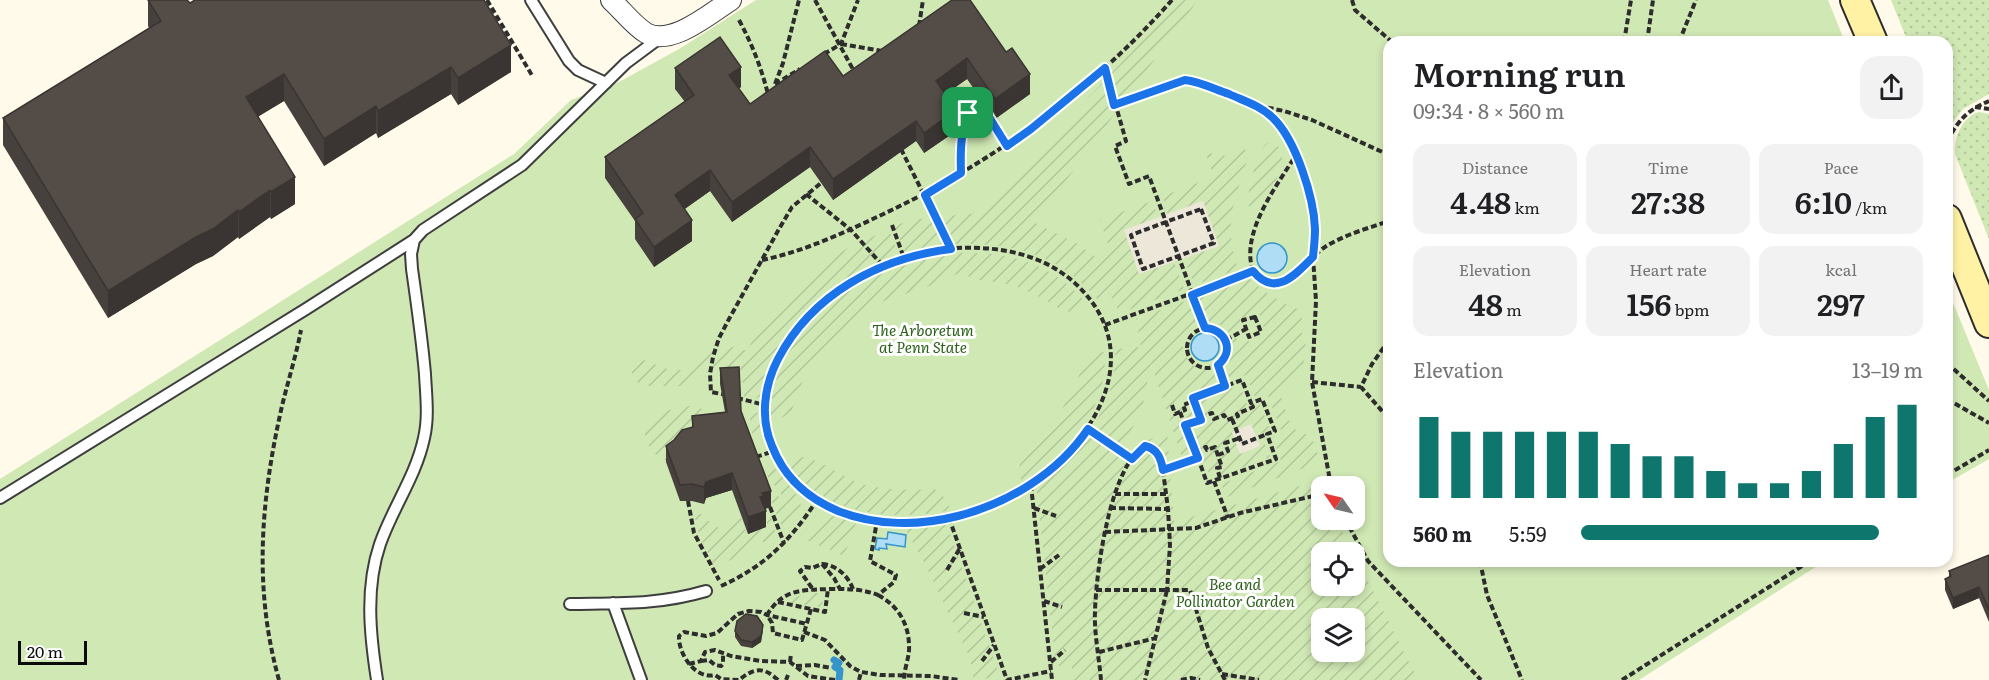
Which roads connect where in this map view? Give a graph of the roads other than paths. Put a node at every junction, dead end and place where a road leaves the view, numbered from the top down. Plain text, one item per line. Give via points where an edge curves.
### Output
1 (531, 0) edge
2 (612, 0) edge
3 (1855, 0) edge
4 (733, 7) edge
5 (1870, 36) edge
6 (662, 37) junction
7 (606, 83) junction
8 (1953, 234) edge
9 (414, 240) junction
10 (1989, 323) edge
11 (0, 498) edge
12 (706, 591) road end
13 (613, 603) junction
14 (570, 604) dead end
15 (377, 680) edge
16 (641, 680) edge

1 - 7 lane via 569,61
2 - 6 street via 647,33
3 - 5 main road
4 - 6 street
6 - 7 lane
7 - 9 lane via 522,165 443,216
8 - 10 main road
9 - 11 lane
9 - 15 lane via 412,262 427,420 417,461 380,544 374,567 369,611
12 - 13 lane via 651,603
13 - 14 lane
13 - 16 lane

